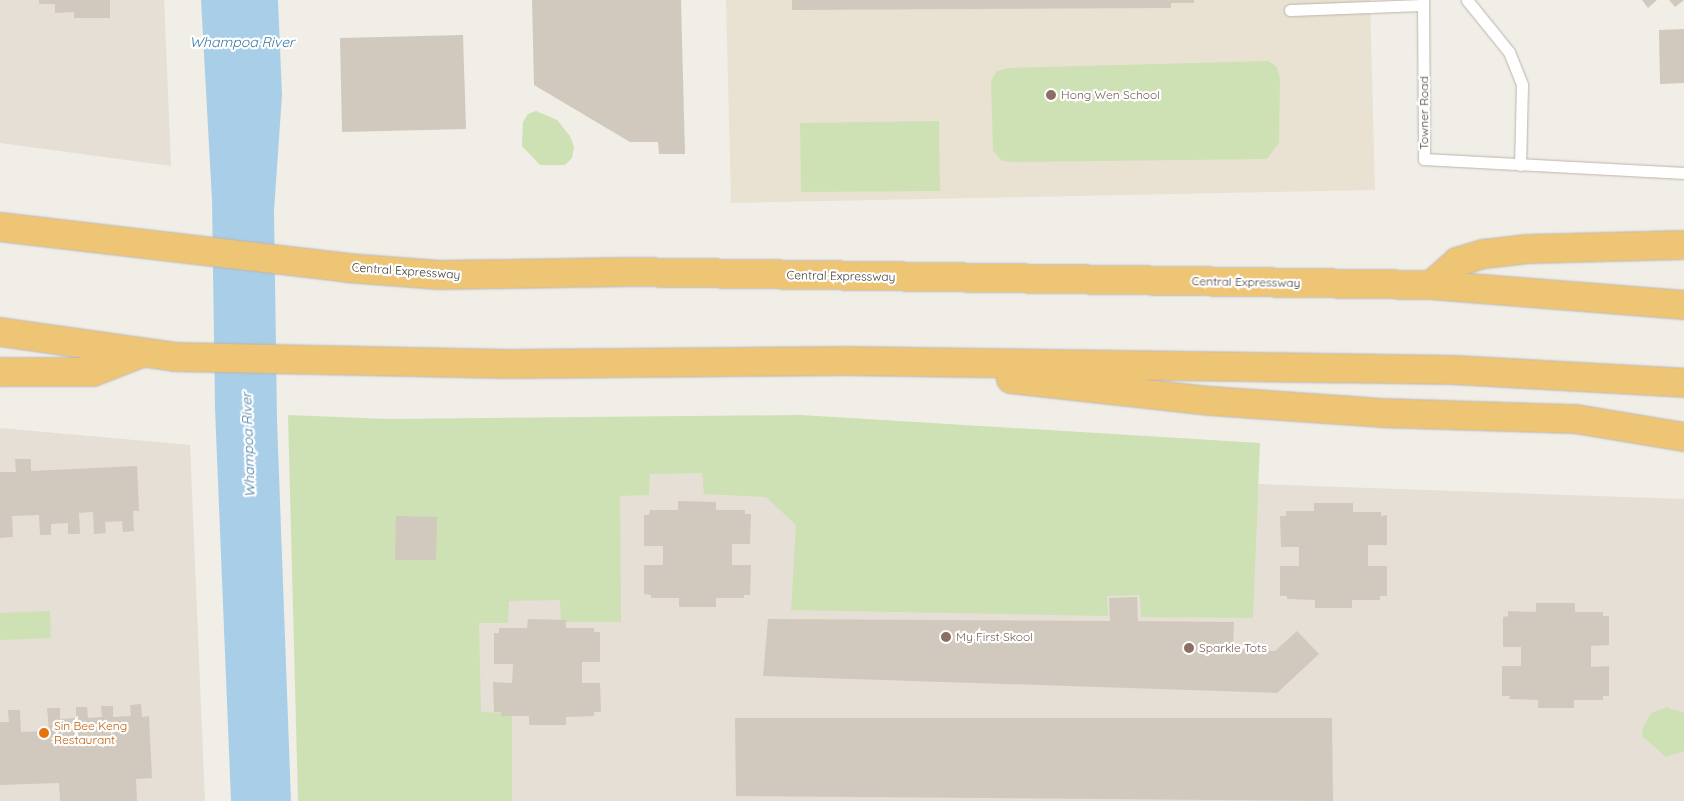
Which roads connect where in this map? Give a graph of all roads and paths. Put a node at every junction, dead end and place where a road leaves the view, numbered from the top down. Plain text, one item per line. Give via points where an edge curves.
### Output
1 (1467, 0) edge
2 (1423, 3) edge
3 (1326, 4) edge
4 (1290, 10) dead end
5 (1520, 165) junction
6 (1684, 173) edge
7 (0, 227) edge
8 (1684, 246) edge
9 (1431, 285) junction
10 (1684, 305) edge
11 (0, 332) edge
12 (141, 354) junction
13 (846, 361) junction
14 (0, 372) edge
15 (1684, 383) edge
16 (1684, 437) edge

1 - 5 lane via 1509,52 1522,86
2 - 3 lane
2 - 5 lane, Towner Road via 1424,159
3 - 4 lane
5 - 6 lane, Towner Road
7 - 9 highway, Central Expressway via 347,268 440,275 626,272
8 - 9 highway via 1528,248 1484,254 1457,262
9 - 10 highway, Central Expressway
11 - 12 highway
12 - 13 highway via 512,364
12 - 14 highway via 93,372
13 - 15 highway via 1454,370
13 - 16 highway via 1211,401 1381,412 1576,419

